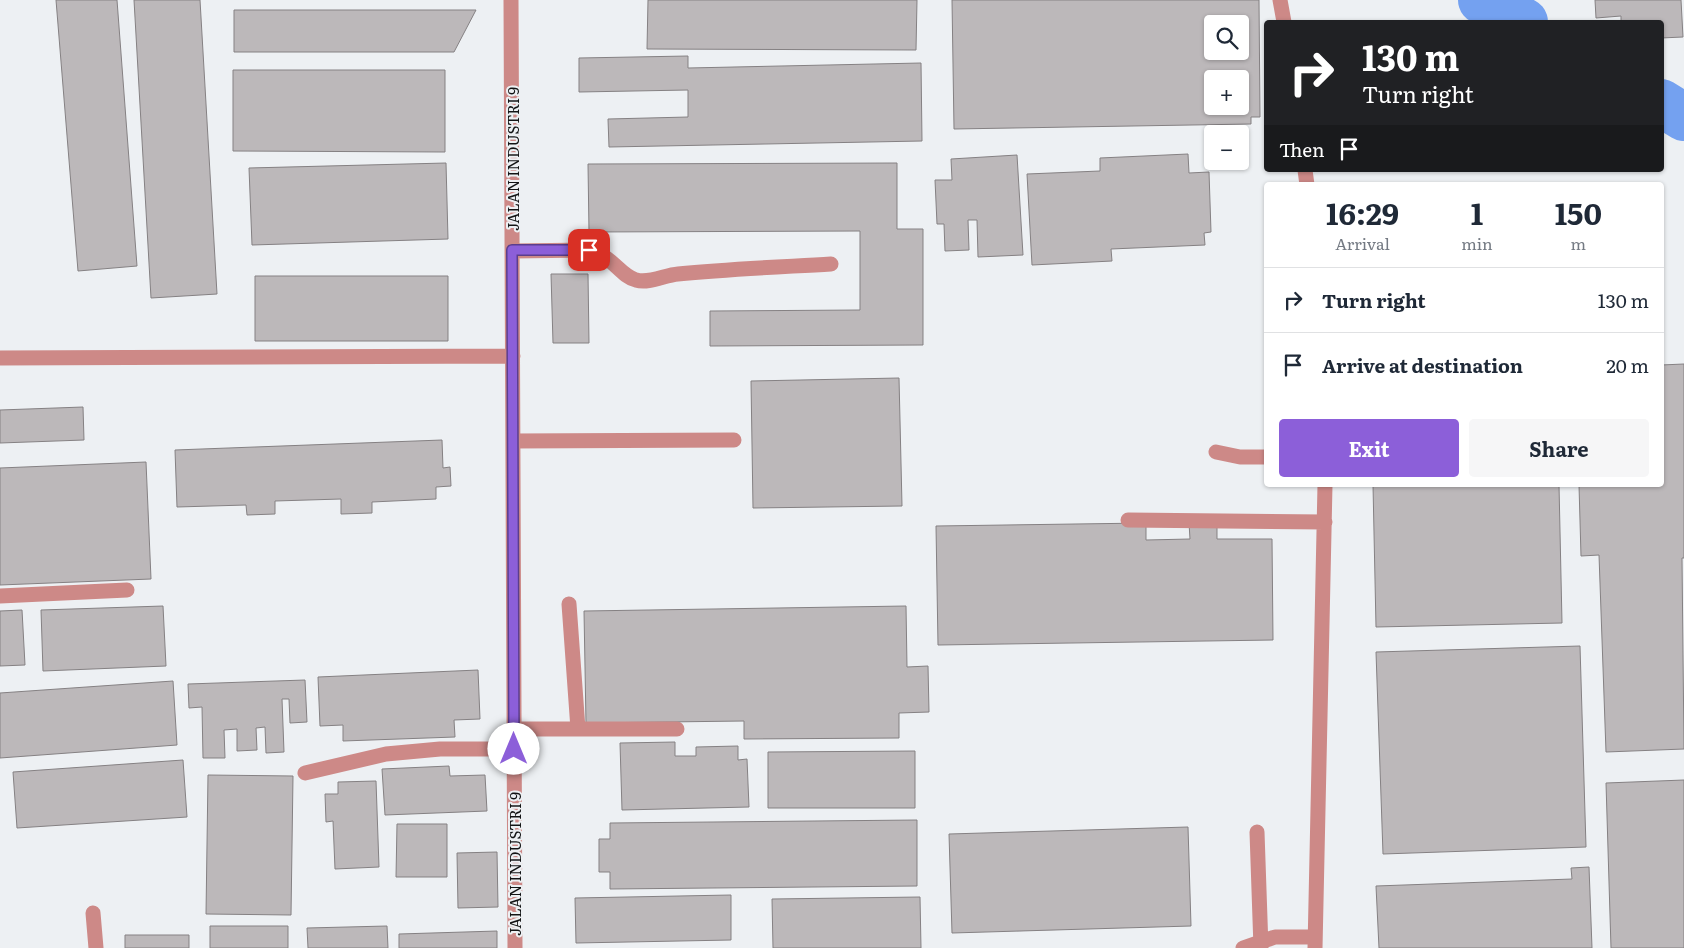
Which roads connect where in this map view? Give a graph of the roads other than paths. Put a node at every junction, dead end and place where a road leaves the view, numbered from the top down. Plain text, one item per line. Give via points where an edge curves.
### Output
1 (511, 0) edge
2 (1280, 0) edge
3 (1284, 20) edge
4 (512, 250) junction
5 (831, 264) dead end
6 (513, 356) junction
7 (0, 358) edge
8 (734, 440) dead end
9 (513, 441) junction
10 (1216, 452) dead end
11 (1264, 457) edge
12 (1325, 487) edge
13 (1128, 520) dead end
14 (1325, 522) junction
15 (127, 590) dead end
16 (0, 596) edge
17 (569, 604) dead end
18 (514, 729) junction
19 (578, 729) junction
20 (677, 729) dead end
21 (514, 749) junction
22 (305, 773) dead end
23 (1257, 832) dead end
24 (92, 913) dead end
25 (1315, 942) edge
26 (1261, 945) edge
27 (96, 948) edge
28 (514, 948) edge
29 (1243, 948) edge

1 - 4 street, JALAN INDUSTRI 9
2 - 3 street
4 - 5 street via 595,251 610,258 628,276 644,281 676,274
4 - 6 street, JALAN INDUSTRI 9
6 - 7 street
6 - 9 street, JALAN INDUSTRI 9
8 - 9 street
9 - 18 street, JALAN INDUSTRI 9
10 - 11 street
12 - 14 street
13 - 14 street
14 - 25 street
15 - 16 street
17 - 19 street
18 - 19 street
18 - 21 street, JALAN INDUSTRI 9
19 - 20 street
21 - 22 street via 440,749 386,754
21 - 28 street, JALAN INDUSTRI 9
23 - 26 street
24 - 27 street
25 - 26 street via 1275,937
26 - 29 street

